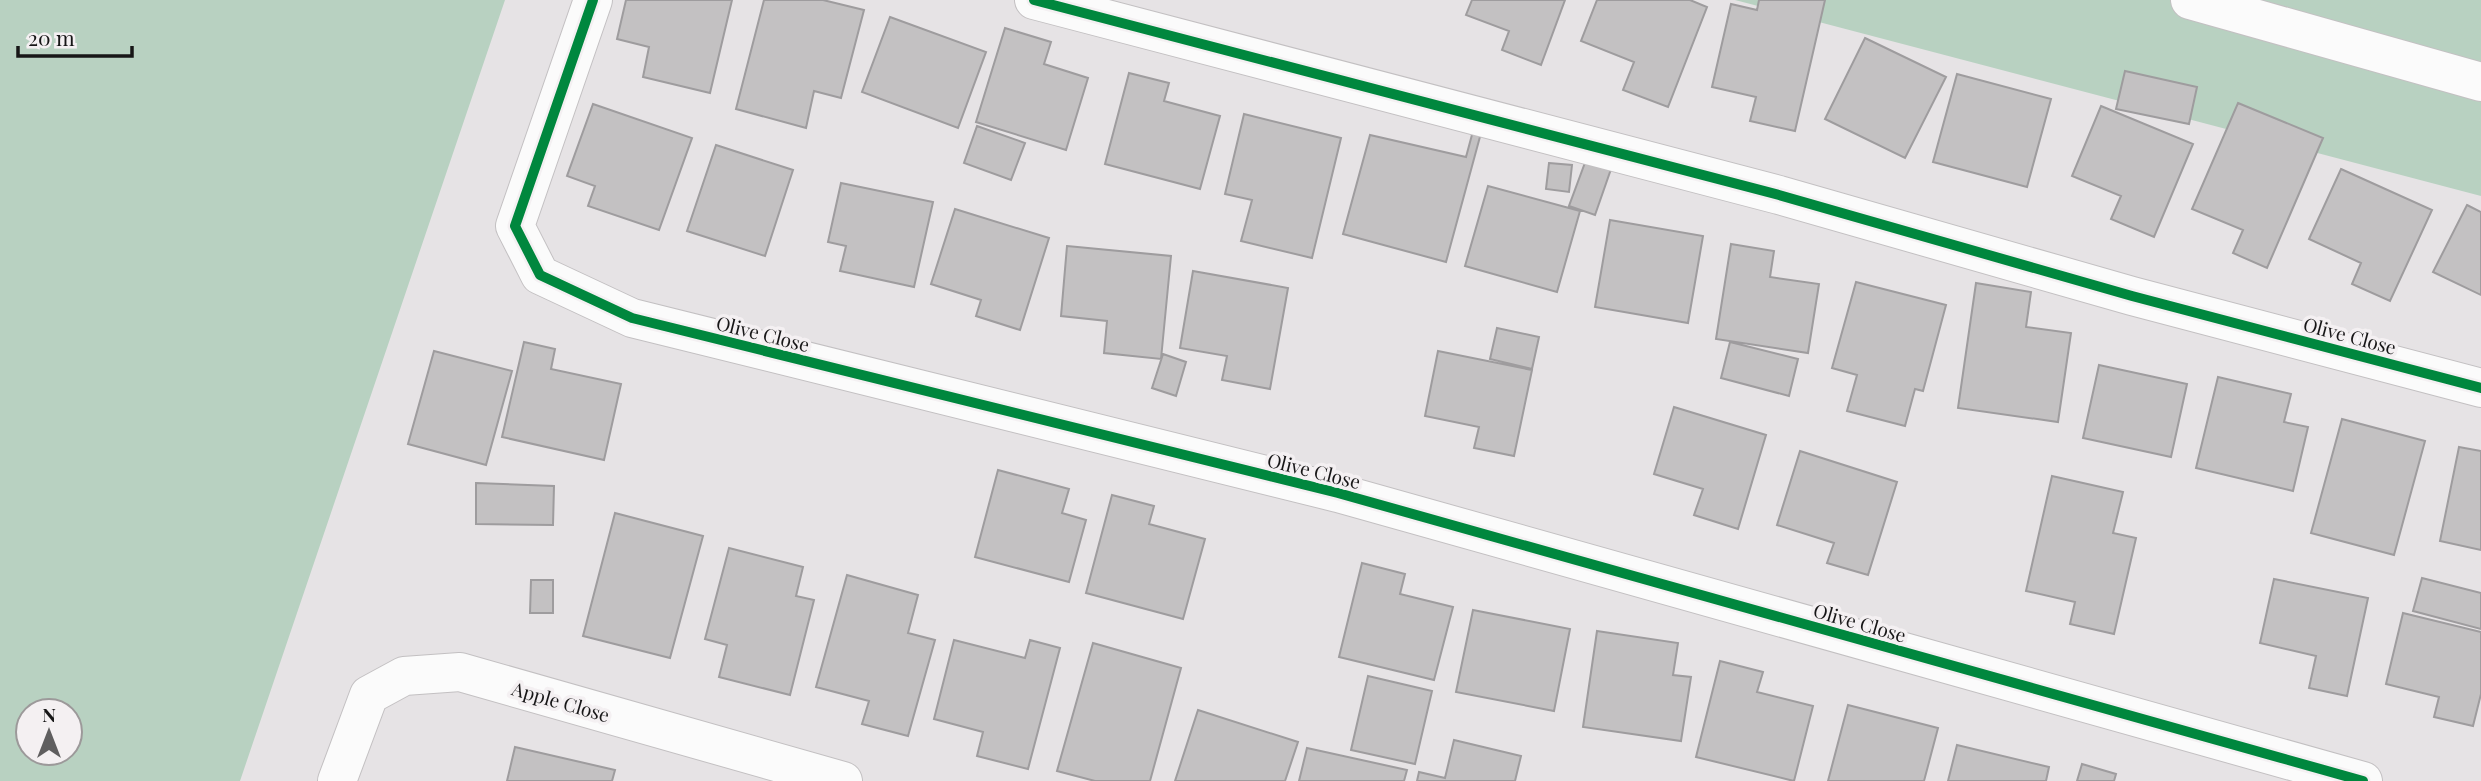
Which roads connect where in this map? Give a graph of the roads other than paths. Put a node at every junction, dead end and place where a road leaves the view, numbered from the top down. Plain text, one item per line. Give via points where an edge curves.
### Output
1 (593, 0) edge
2 (1034, 0) edge
3 (2190, 0) edge
4 (2481, 82) edge
5 (2481, 388) edge
6 (337, 781) edge
7 (843, 781) edge
8 (2363, 781) edge

1 - 8 street, Olive Close via 515,226 540,275 632,318 1338,493
2 - 5 street, Olive Close via 1779,195 2132,296
3 - 4 street
6 - 7 street, Apple Close via 369,695 404,676 460,672

